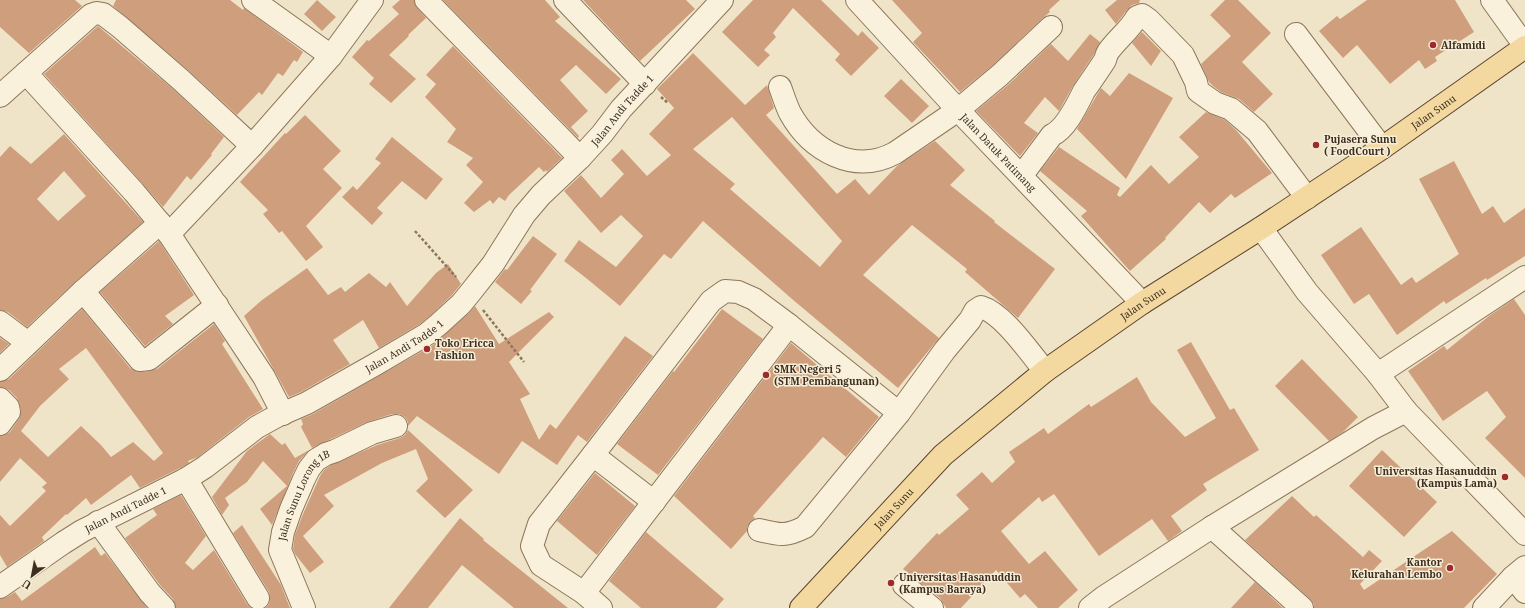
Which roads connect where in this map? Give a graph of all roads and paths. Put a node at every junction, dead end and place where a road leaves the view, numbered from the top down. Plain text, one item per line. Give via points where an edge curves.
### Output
1 (253, 0) edge
2 (372, 0) edge
3 (426, 0) edge
4 (564, 0) edge
5 (857, 0) edge
6 (1492, 0) edge
7 (709, 4) edge
8 (1051, 27) dead end
9 (1296, 34) dead end
10 (1525, 47) edge
11 (331, 56) junction
12 (26, 73) junction
13 (645, 84) junction
14 (780, 87) dead end
15 (0, 96) edge
16 (958, 110) junction
17 (252, 146) junction
18 (1382, 148) junction
19 (580, 158) junction
20 (1022, 175) junction
21 (1307, 198) junction
22 (165, 228) junction
23 (1261, 228) junction
24 (415, 231) dead end
25 (1525, 277) edge
26 (83, 291) junction
27 (470, 293) junction
28 (1142, 303) junction
29 (217, 305) junction
30 (0, 322) edge
31 (789, 325) junction
32 (28, 343) junction
33 (524, 362) dead end
34 (0, 370) edge
35 (1045, 371) junction
36 (1378, 374) junction
37 (0, 399) edge
38 (1406, 411) junction
39 (899, 413) junction
40 (283, 414) junction
41 (0, 424) edge
42 (396, 426) dead end
43 (594, 455) junction
44 (186, 479) junction
45 (654, 502) junction
46 (98, 522) junction
47 (1212, 527) junction
48 (759, 530) dead end
49 (1525, 534) edge
50 (1521, 579) edge
51 (904, 585) dead end
52 (0, 587) edge
53 (584, 593) junction
54 (258, 598) dead end
55 (164, 608) edge
56 (304, 608) edge
57 (601, 608) edge
58 (801, 608) edge
59 (932, 608) edge
60 (1090, 608) edge
61 (1302, 608) edge
62 (1484, 608) edge

1 - 11 street
2 - 11 street
3 - 19 street
4 - 13 street
5 - 16 street, Jalan Datuk Patimang
6 - 10 street
7 - 13 street, Jalan Andi Tadde 1
8 - 16 street
9 - 18 street
10 - 18 main road, Jalan Sunu
11 - 17 street
12 - 15 street
12 - 17 street via 91,15 103,14 175,75
12 - 22 street
13 - 19 street, Jalan Andi Tadde 1
14 - 16 street via 790,113 806,134 829,154 857,162 885,159
16 - 20 street, Jalan Datuk Patimang
17 - 22 street
18 - 21 main road, Jalan Sunu
19 - 27 street, Jalan Andi Tadde 1 via 524,215 493,264
20 - 21 street via 1079,103 1109,51 1137,17 1142,15 1183,56 1198,91 1215,103 1237,113 1257,131
20 - 28 street, Jalan Datuk Patimang
21 - 23 main road, Jalan Sunu
22 - 26 street
22 - 29 street
23 - 28 main road, Jalan Sunu
23 - 36 street via 1307,292
24 - 27 path
25 - 36 street
26 - 29 street via 140,360 149,359
26 - 32 street
27 - 33 path
27 - 40 street, Jalan Andi Tadde 1 via 427,334 307,403
28 - 35 main road, Jalan Sunu
29 - 40 street via 264,377
30 - 32 street
31 - 39 street
31 - 43 street via 754,299 738,292 725,291 711,301
31 - 45 street
32 - 34 street
35 - 39 street via 1002,319 981,307 975,311
35 - 58 main road, Jalan Sunu via 943,455
36 - 38 street
37 - 41 street via 8,407 9,412
38 - 47 street via 1373,428
38 - 49 street
39 - 48 street via 805,527 782,535
40 - 44 street, Jalan Andi Tadde 1 via 257,427
42 - 56 street, Jalan Sunu Lorong 1B via 372,433 326,454 316,460 309,469 291,509 280,550
43 - 45 street
43 - 53 street via 539,524 532,546 541,565
44 - 46 street, Jalan Andi Tadde 1
44 - 54 street
45 - 53 street
46 - 52 street, Jalan Andi Tadde 1
46 - 55 street
47 - 60 street
47 - 61 street
50 - 62 street
51 - 59 street
53 - 57 street

